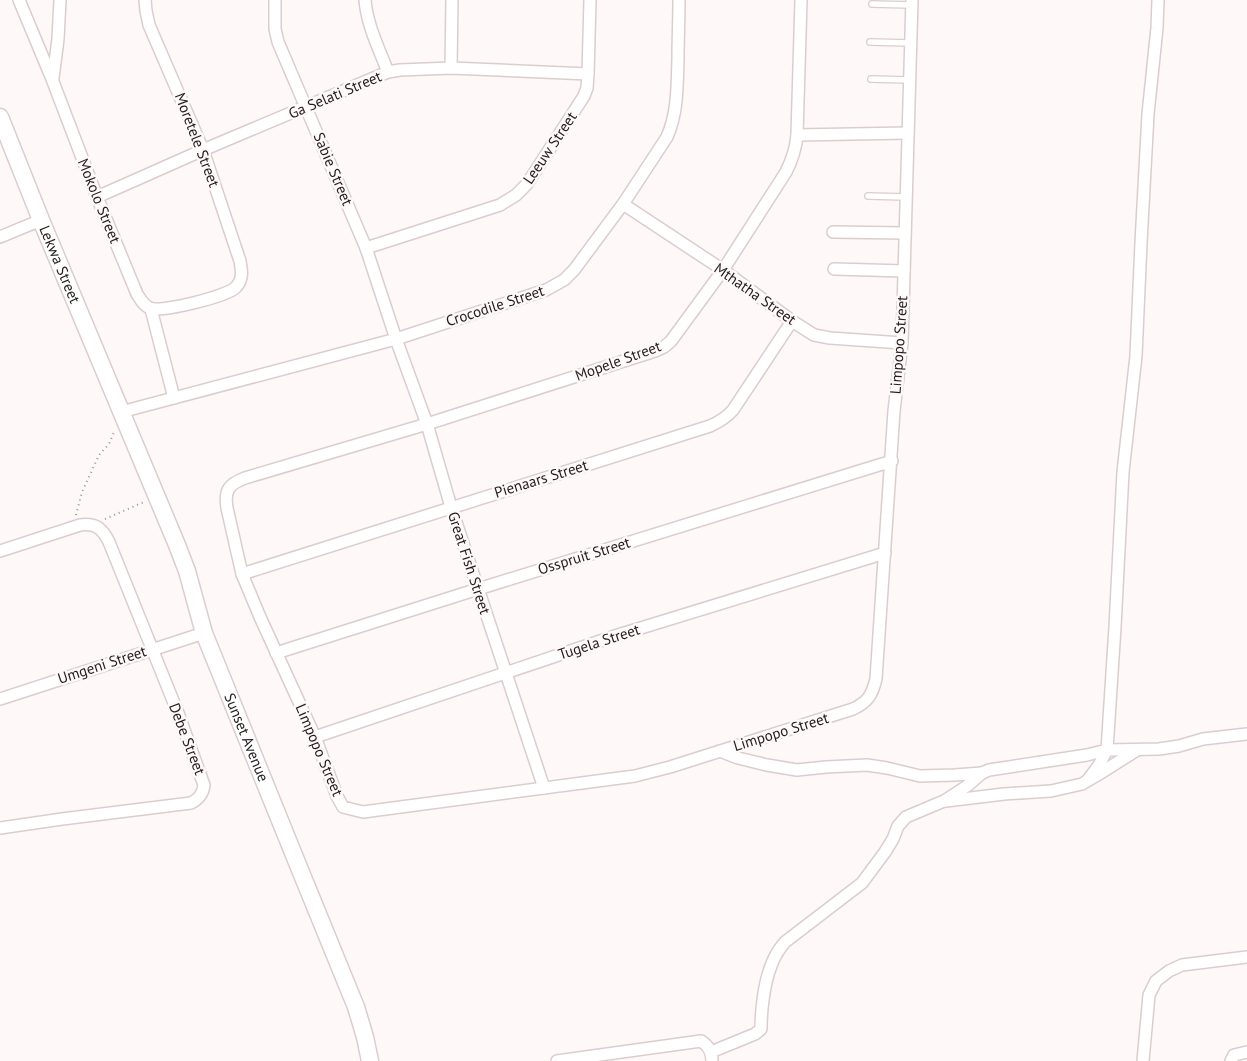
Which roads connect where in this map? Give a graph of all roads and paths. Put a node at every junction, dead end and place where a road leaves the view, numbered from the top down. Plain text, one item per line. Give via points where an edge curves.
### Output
1 (19, 0) edge
2 (60, 0) edge
3 (145, 0) edge
4 (275, 0) edge
5 (365, 0) edge
6 (452, 0) edge
7 (590, 0) edge
8 (679, 0) edge
9 (801, 0) edge
10 (1158, 0) edge
11 (912, 2) edge
12 (872, 4) dead end
13 (870, 42) dead end
14 (911, 43) junction
15 (451, 68) junction
16 (388, 72) junction
17 (588, 74) junction
18 (52, 78) junction
19 (871, 80) dead end
20 (910, 80) junction
21 (306, 107) junction
22 (0, 117) edge
23 (908, 134) junction
24 (797, 135) junction
25 (203, 150) junction
26 (868, 196) dead end
27 (97, 197) junction
28 (906, 197) junction
29 (623, 204) junction
30 (41, 220) junction
31 (833, 232) dead end
32 (905, 233) junction
33 (0, 237) edge
34 (366, 248) junction
35 (834, 269) dead end
36 (723, 270) junction
37 (904, 271) junction
38 (151, 309) junction
39 (792, 321) junction
40 (396, 338) junction
41 (902, 343) junction
42 (174, 398) junction
43 (121, 412) junction
44 (427, 424) junction
45 (892, 461) junction
46 (232, 484) joint
47 (158, 497) junction
48 (451, 508) junction
49 (94, 525) junction
50 (73, 527) junction
51 (0, 551) edge
52 (885, 552) junction
53 (242, 574) junction
54 (478, 589) junction
55 (204, 633) junction
56 (152, 649) junction
57 (276, 653) junction
58 (506, 673) junction
59 (0, 699) edge
60 (1247, 734) edge
61 (315, 737) junction
62 (1138, 749) junction
63 (1107, 750) junction
64 (720, 751) junction
65 (982, 773) junction
66 (1088, 780) junction
67 (544, 788) junction
68 (944, 801) junction
69 (0, 828) edge
70 (1247, 957) edge
71 (1247, 1052) edge
72 (711, 1056) edge
73 (370, 1061) edge
74 (557, 1061) edge
75 (1143, 1061) edge
76 (1231, 1061) edge

1 - 18 street, Mokolo Street
2 - 18 street via 58,47
3 - 25 street, Moretele Street via 149,25
4 - 21 street, Sabie Street via 278,42
5 - 16 street
6 - 15 street
7 - 17 street, Leeuw Street
8 - 29 street, Crocodile Street via 677,91 672,127
9 - 24 street, Mopele Street
10 - 63 street via 1136,356 1123,472
11 - 12 lane
11 - 14 street, Limpopo Street
13 - 14 lane
14 - 20 street, Limpopo Street
15 - 16 street, Ga Selati Street
15 - 17 street, Ga Selati Street
16 - 21 street, Ga Selati Street
17 - 34 street, Leeuw Street via 587,88 580,104 527,184 516,195 500,204
18 - 27 street, Mokolo Street
19 - 20 lane
20 - 23 street, Limpopo Street
21 - 25 street, Ga Selati Street
21 - 34 street, Sabie Street
22 - 30 street, Lekwa Street
23 - 24 street
23 - 28 street, Limpopo Street
24 - 36 street, Mopele Street via 786,172
25 - 27 street, Ga Selati Street
25 - 38 street, Moretele Street via 240,261 240,282 228,293 161,310
26 - 28 lane
27 - 38 street, Mokolo Street via 137,294
28 - 32 street, Limpopo Street
29 - 36 street, Mthatha Street
29 - 40 street, Crocodile Street via 574,270 556,285
30 - 33 street
30 - 43 street, Lekwa Street
31 - 32 street
32 - 37 street, Limpopo Street
34 - 40 street, Sabie Street
35 - 37 street
36 - 39 street, Mthatha Street
36 - 44 street, Mopele Street via 678,333 655,351
37 - 41 street, Limpopo Street
38 - 42 street
39 - 41 street, Mthatha Street via 822,337
39 - 48 street, Pienaars Street via 733,410 719,422
40 - 42 street, Crocodile Street
40 - 44 street, Great Fish Street
41 - 45 street, Limpopo Street
42 - 43 street, Crocodile Street
43 - 47 street, Sunset Avenue
43 - 50 path via 109,444 98,455 82,492
44 - 46 street, Mopele Street
44 - 48 street, Great Fish Street
45 - 52 street, Limpopo Street
45 - 54 street, Osspruit Street
46 - 53 street, Limpopo Street via 225,500
47 - 49 path
47 - 55 street, Sunset Avenue via 187,571
48 - 53 street, Pienaars Street
48 - 54 street, Great Fish Street
49 - 50 street
49 - 56 street, Debe Street via 109,542
50 - 51 street
52 - 58 street, Tugela Street
52 - 64 street, Limpopo Street via 876,679 869,698 854,710
53 - 57 street, Limpopo Street
54 - 57 street, Osspruit Street
54 - 58 street, Great Fish Street
55 - 56 street, Umgeni Street
55 - 73 street, Sunset Avenue via 356,1007
56 - 59 street, Umgeni Street
56 - 69 street, Debe Street via 202,777 204,791 199,799 192,803
57 - 61 street, Limpopo Street
58 - 61 street, Tugela Street
58 - 67 street, Great Fish Street
60 - 62 street via 1202,739 1165,748
61 - 67 street, Limpopo Street via 343,807 353,810 363,812
62 - 63 street
62 - 66 street
63 - 65 street
63 - 66 street
64 - 65 street via 797,770 867,765 920,776
64 - 67 street, Limpopo Street via 635,776
65 - 68 street
66 - 68 street via 1050,791
68 - 72 street via 906,817 862,883 785,942 769,970 761,1029
70 - 75 street via 1182,965 1156,981 1149,995
71 - 76 street via 1234,1055
72 - 74 street via 707,1044 702,1041

